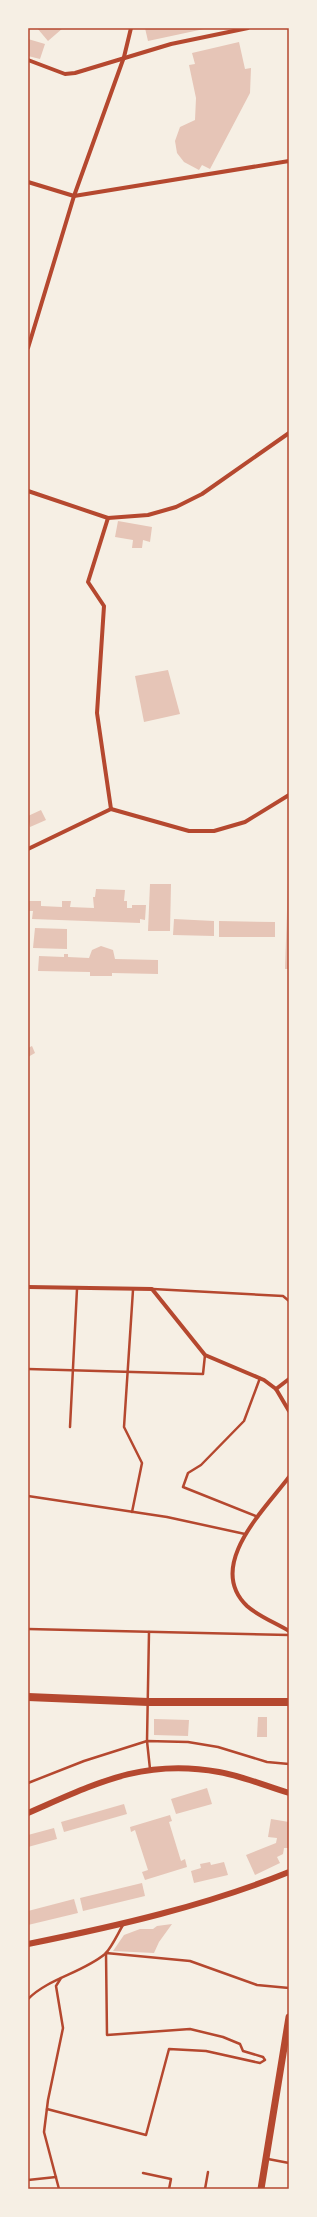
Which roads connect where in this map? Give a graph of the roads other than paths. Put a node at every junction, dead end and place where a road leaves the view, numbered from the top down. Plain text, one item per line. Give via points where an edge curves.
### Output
1 (131, 28) edge
2 (248, 28) edge
3 (124, 57) junction
4 (28, 60) edge
5 (289, 161) edge
6 (28, 182) edge
7 (74, 196) junction
8 (28, 348) edge
9 (289, 433) edge
10 (28, 491) edge
11 (108, 518) junction
12 (289, 796) edge
13 (111, 809) junction
14 (28, 849) edge
15 (28, 1287) edge
16 (76, 1289) junction
17 (152, 1289) junction
18 (133, 1290) junction
19 (289, 1301) edge
20 (205, 1355) junction
21 (28, 1369) edge
22 (72, 1371) junction
23 (128, 1372) junction
24 (260, 1378) junction
25 (289, 1379) edge
26 (276, 1389) junction
27 (289, 1411) edge
28 (70, 1427) dead end
29 (289, 1477) edge
30 (28, 1496) edge
31 (132, 1512) junction
32 (258, 1517) junction
33 (245, 1534) junction
34 (28, 1629) edge
35 (289, 1631) edge
36 (149, 1632) junction
37 (289, 1635) edge
38 (28, 1697) edge
39 (148, 1702) junction
40 (289, 1702) edge
41 (147, 1741) junction
42 (289, 1764) edge
43 (150, 1769) junction
44 (28, 1783) edge
45 (289, 1793) edge
46 (28, 1813) edge
47 (289, 1872) edge
48 (123, 1924) junction
49 (28, 1944) edge
50 (106, 1953) junction
51 (61, 1978) junction
52 (289, 1988) edge
53 (28, 1999) edge
54 (289, 2017) edge
55 (47, 2109) junction
56 (266, 2158) junction
57 (289, 2163) edge
58 (208, 2172) dead end
59 (143, 2173) dead end
60 (56, 2177) junction
61 (28, 2180) edge
62 (59, 2189) edge
63 (169, 2189) edge
64 (205, 2189) edge
65 (261, 2189) edge

1 - 3 street
2 - 3 street
3 - 4 street via 65,74
3 - 7 street
5 - 7 street
6 - 7 street
7 - 8 street
9 - 11 street via 202,494 176,507 148,515
10 - 11 street
11 - 13 street via 88,582 104,606 97,713
12 - 13 street via 245,822 214,831 189,831
13 - 14 street
15 - 16 street
16 - 18 street
16 - 22 lane
17 - 18 street
17 - 19 lane via 283,1296
17 - 20 street
18 - 23 lane
20 - 23 lane via 202,1374
20 - 24 street
21 - 22 lane
22 - 23 lane
22 - 28 lane
23 - 31 lane via 124,1427 142,1463
24 - 26 street
24 - 32 lane via 244,1421 202,1465 188,1473 183,1487
25 - 26 street
26 - 27 street
29 - 32 street
30 - 31 lane
31 - 33 lane
32 - 33 street
33 - 35 street via 233,1561 232,1572 238,1590 247,1606
34 - 36 lane
36 - 37 lane
36 - 39 lane
38 - 39 main road
39 - 40 main road
39 - 41 lane
41 - 42 lane via 218,1746 267,1762
41 - 43 lane
41 - 44 lane via 84,1761
43 - 45 street via 188,1768 220,1772
43 - 46 street via 106,1780
47 - 48 street via 242,1891
48 - 49 street
48 - 50 lane
50 - 51 lane
50 - 52 lane via 190,1960 257,1985
50 - 55 lane via 107,2035 190,2030 229,2039 240,2044 243,2052 263,2057 265,2060 260,2064 206,2051 169,2049 146,2135
51 - 53 lane via 36,1991
51 - 55 lane via 56,1986 63,2028
54 - 56 main road
55 - 60 lane via 44,2132
56 - 57 lane
56 - 65 main road
58 - 64 lane
59 - 63 lane via 171,2179
60 - 61 lane
60 - 62 lane

